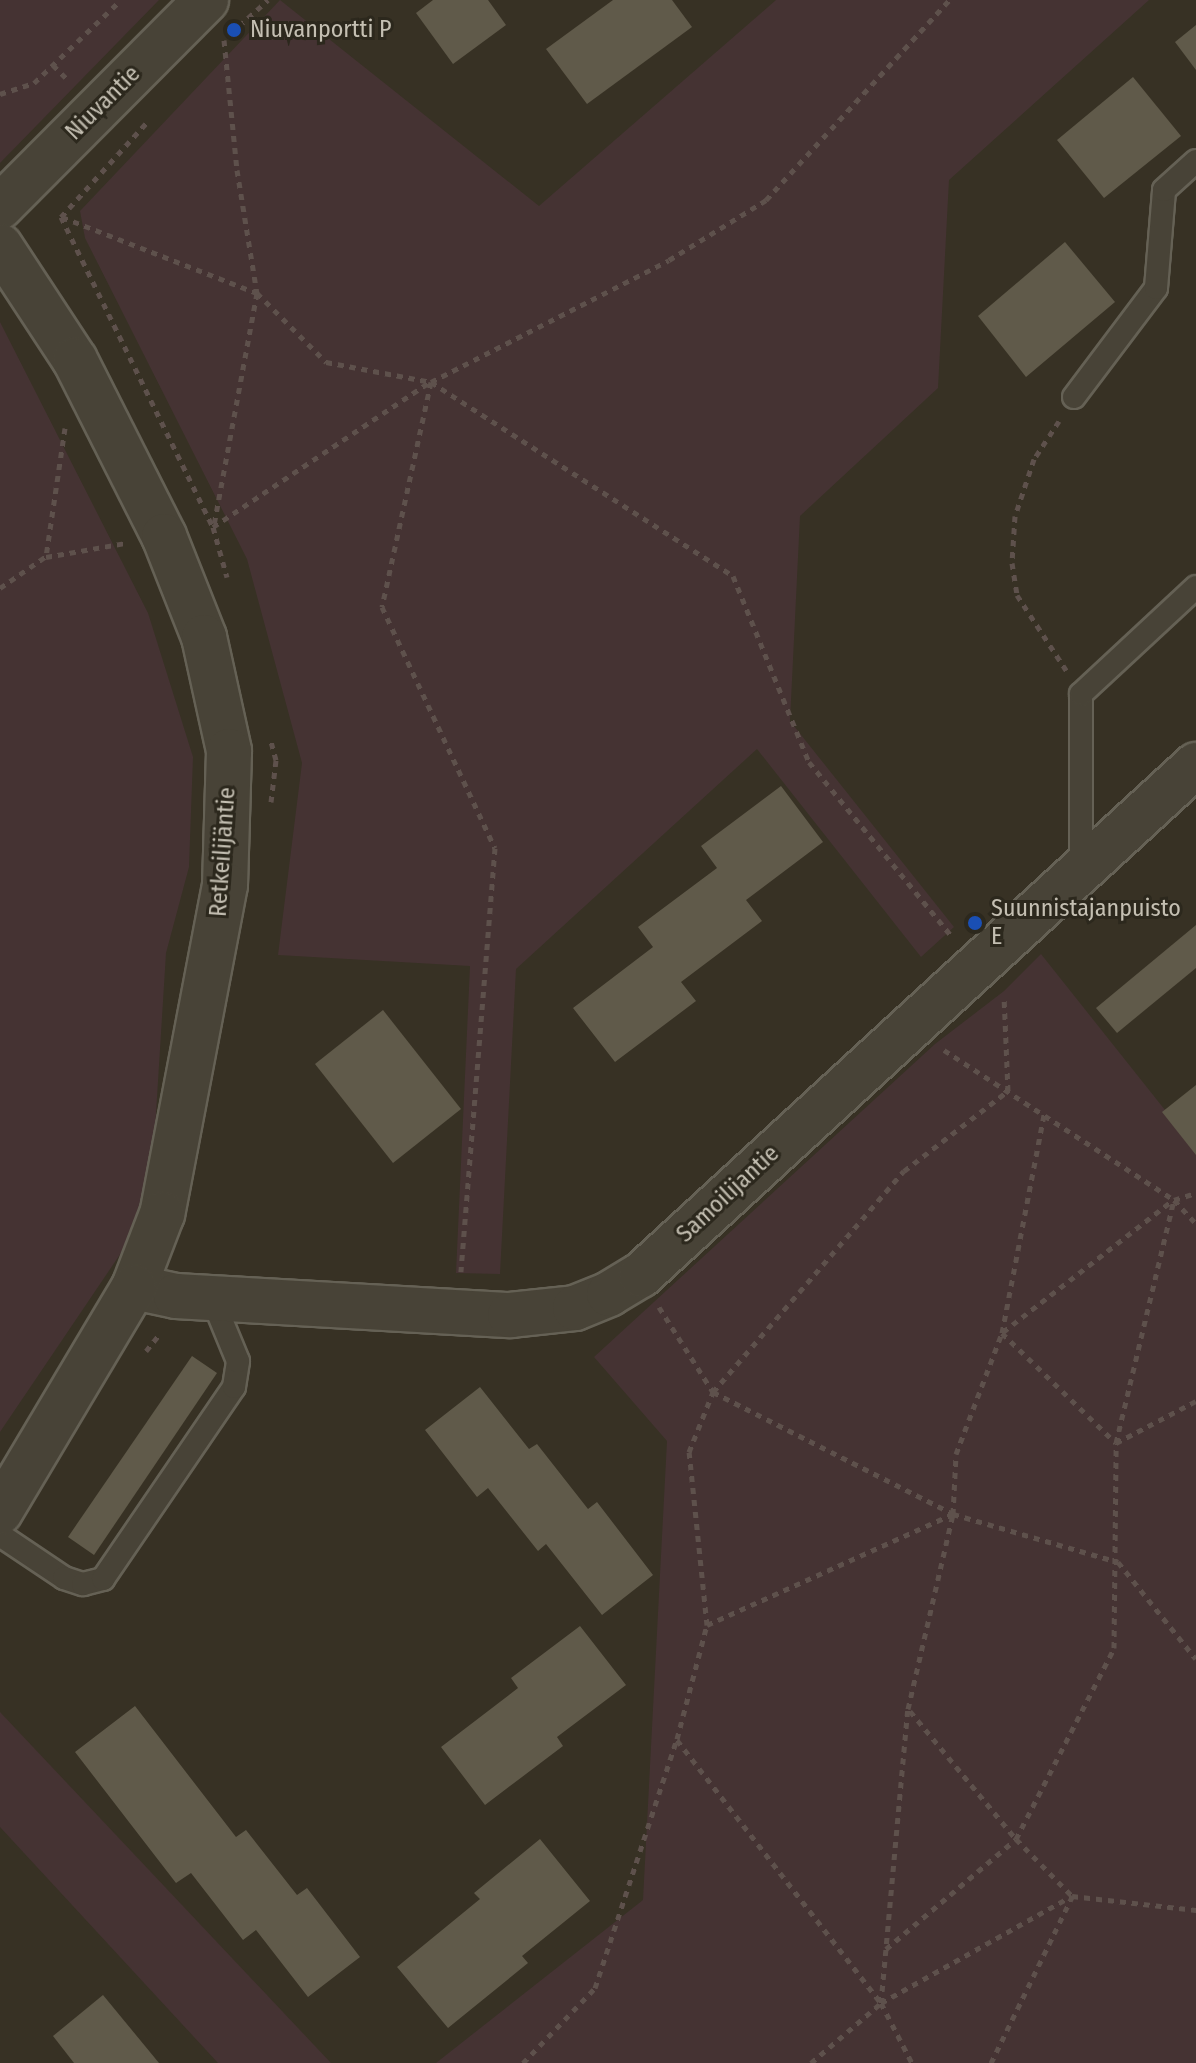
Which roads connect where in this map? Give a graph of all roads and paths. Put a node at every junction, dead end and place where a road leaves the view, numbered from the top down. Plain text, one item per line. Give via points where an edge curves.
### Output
1 (121, 0) edge
2 (206, 0) edge
3 (268, 0) edge
4 (949, 0) edge
5 (224, 40) junction
6 (213, 50) dead end
7 (0, 94) edge
8 (160, 107) dead end
9 (1196, 161) edge
10 (0, 207) edge
11 (0, 246) edge
12 (257, 293) junction
13 (431, 382) junction
14 (1074, 397) joint
15 (66, 420) dead end
16 (164, 536) junction
17 (46, 557) junction
18 (1196, 587) edge
19 (0, 588) edge
20 (1081, 694) junction
21 (1196, 765) edge
22 (1081, 870) junction
23 (956, 941) dead end
24 (1004, 991) dead end
25 (913, 1023) junction
26 (1008, 1091) junction
27 (1044, 1114) junction
28 (1196, 1193) edge
29 (1174, 1200) junction
30 (1196, 1224) edge
31 (134, 1287) junction
32 (650, 1293) dead end
33 (212, 1298) junction
34 (457, 1314) junction
35 (1002, 1333) junction
36 (713, 1392) junction
37 (1196, 1401) edge
38 (1116, 1443) junction
39 (0, 1512) edge
40 (953, 1514) junction
41 (0, 1535) edge
42 (1118, 1562) junction
43 (707, 1625) junction
44 (1196, 1659) edge
45 (908, 1709) junction
46 (677, 1739) junction
47 (1016, 1839) junction
48 (1072, 1896) junction
49 (1196, 1910) edge
50 (886, 1949) junction
51 (881, 2003) junction
52 (523, 2063) edge
53 (811, 2063) edge
54 (912, 2063) edge
55 (991, 2063) edge

1 - 7 path via 34,83
2 - 10 street, Niuvantie
3 - 5 path
4 - 13 path via 766,200 669,260
5 - 6 path
5 - 12 path
8 - 12 path via 61,217
9 - 14 lane via 1164,190 1156,288
11 - 16 street, Retkeilijäntie via 75,360
12 - 13 path via 326,362
12 - 13 path via 213,527
13 - 23 path via 733,576 809,762
13 - 34 path via 382,607 495,848
14 - 20 path via 1034,459 1015,516 1012,563 1017,595
15 - 17 path
16 - 17 path
16 - 31 street, Retkeilijäntie via 204,637 229,751 225,885 162,1214
17 - 19 path
18 - 20 lane
20 - 22 lane
21 - 22 street, Samoilijantie
22 - 25 street, Samoilijantie
24 - 26 path
25 - 26 path via 935,1044
25 - 34 street, Samoilijantie via 641,1275 575,1308
26 - 27 path
26 - 36 path via 904,1171
27 - 29 path
27 - 35 path
28 - 29 path
29 - 30 path
29 - 35 path
29 - 38 path
31 - 33 street, Samoilijantie
31 - 39 street, Retkeilijäntie
32 - 36 path
33 - 34 street, Samoilijantie
33 - 41 lane via 238,1361 234,1387 103,1579 83,1584 64,1578
35 - 38 path
35 - 40 path via 956,1454
36 - 40 path
36 - 43 path via 689,1452
37 - 38 path
38 - 42 path
40 - 42 path
40 - 43 path
40 - 45 path
42 - 44 path
42 - 47 path via 1114,1648
43 - 46 path
45 - 47 path
45 - 50 path
46 - 51 path
46 - 52 path via 595,1988
47 - 48 path
47 - 50 path
48 - 49 path
48 - 51 path
48 - 55 path
50 - 51 path
51 - 53 path
51 - 54 path

